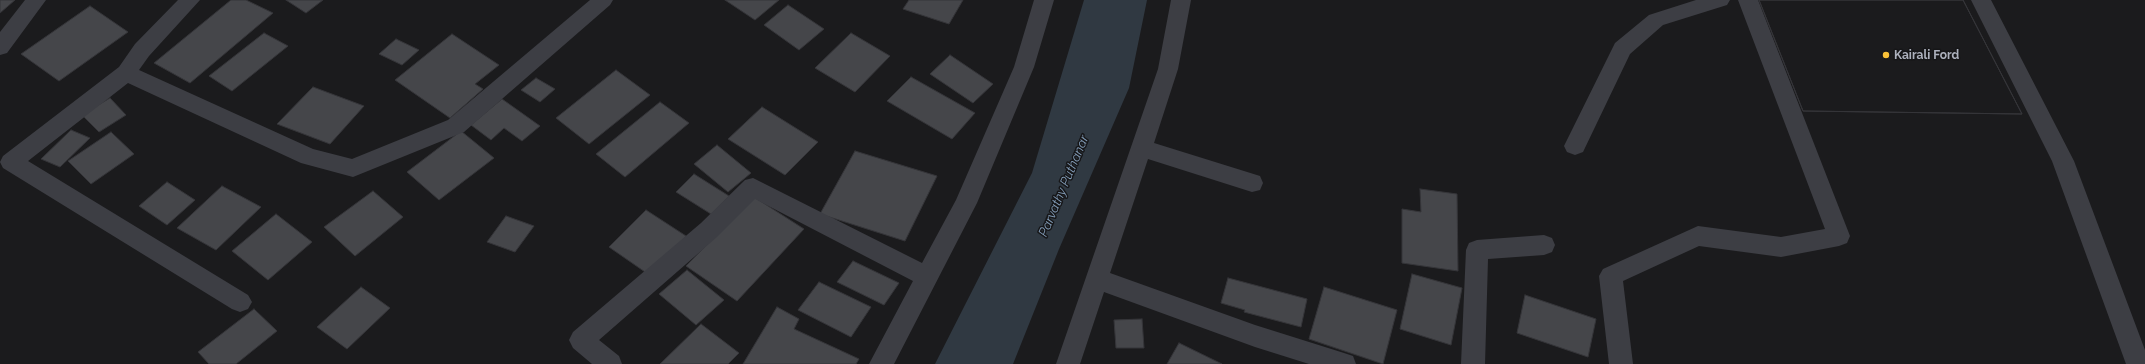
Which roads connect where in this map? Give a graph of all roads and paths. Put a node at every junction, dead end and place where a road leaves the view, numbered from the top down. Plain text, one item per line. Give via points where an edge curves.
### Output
1 (36, 0) edge
2 (190, 0) edge
3 (603, 0) edge
4 (1044, 0) edge
5 (1181, 0) edge
6 (1720, 0) edge
7 (1748, 0) edge
8 (1982, 0) edge
9 (0, 47) edge
10 (126, 73) junction
11 (1575, 146) dead end
12 (1141, 148) junction
13 (1252, 183) dead end
14 (1544, 245) dead end
15 (927, 277) junction
16 (1097, 279) junction
17 (240, 302) dead end
18 (610, 364) edge
19 (881, 364) edge
20 (1068, 364) edge
21 (1344, 364) edge
22 (1473, 364) edge
23 (1621, 364) edge
24 (2138, 364) edge

1 - 9 street
2 - 10 street via 142,50
3 - 10 street via 456,126 353,168 308,157
4 - 15 street via 1024,67 966,203
5 - 12 street via 1168,69
6 - 11 street via 1656,20 1622,48
7 - 23 street via 1839,236 1781,247 1698,236 1612,276
8 - 24 street via 2063,161
10 - 17 street via 11,162
12 - 13 street
12 - 16 street
14 - 22 street via 1477,250
15 - 18 street via 753,187 709,230 581,340
15 - 19 street
16 - 20 street
16 - 21 street via 1255,336

